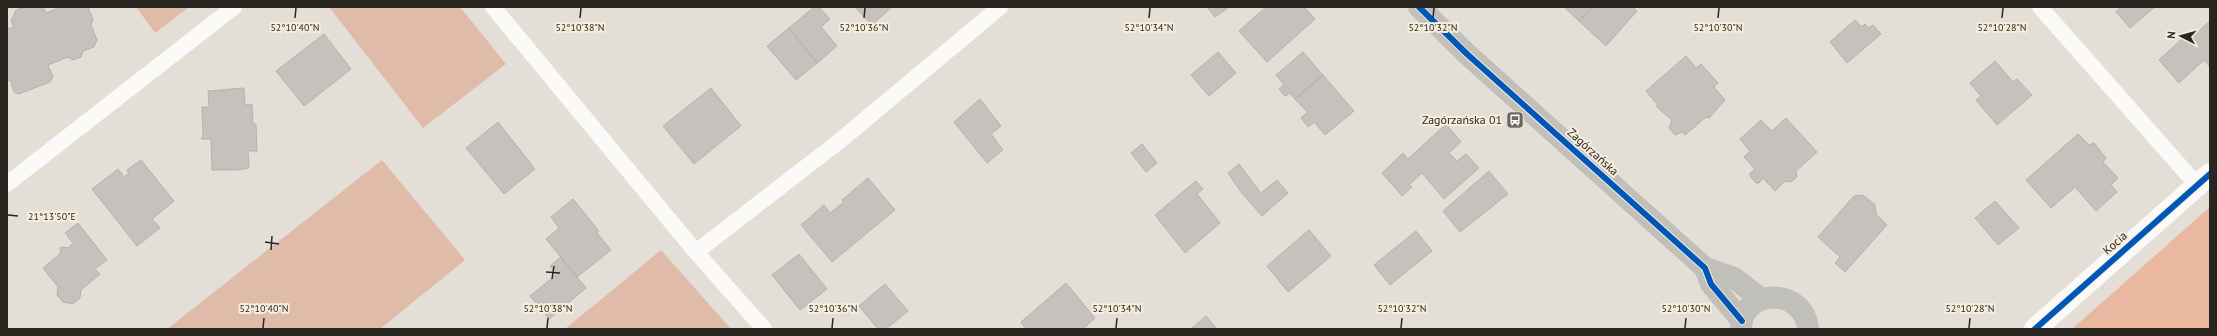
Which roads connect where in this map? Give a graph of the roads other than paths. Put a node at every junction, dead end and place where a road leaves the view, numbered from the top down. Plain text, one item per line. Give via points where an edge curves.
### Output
1 (234, 7) edge
2 (493, 7) edge
3 (1000, 7) edge
4 (1419, 7) edge
5 (2040, 7) edge
6 (2203, 180) edge
7 (7, 184) edge
8 (696, 252) junction
9 (1705, 268) junction
10 (1761, 299) junction
11 (1742, 325) edge
12 (1809, 328) edge
13 (764, 329) edge
14 (2035, 329) edge

1 - 7 lane
2 - 8 lane
3 - 8 lane via 837,143
4 - 9 street, Zagórzańska via 1467,54
5 - 6 lane
6 - 14 street, Kocia
8 - 13 lane
9 - 10 street, Zagórzańska via 1734,278
9 - 11 street, Zagórzańska via 1711,284
10 - 11 street via 1750,308
10 - 12 street via 1780,297 1791,301 1806,316

